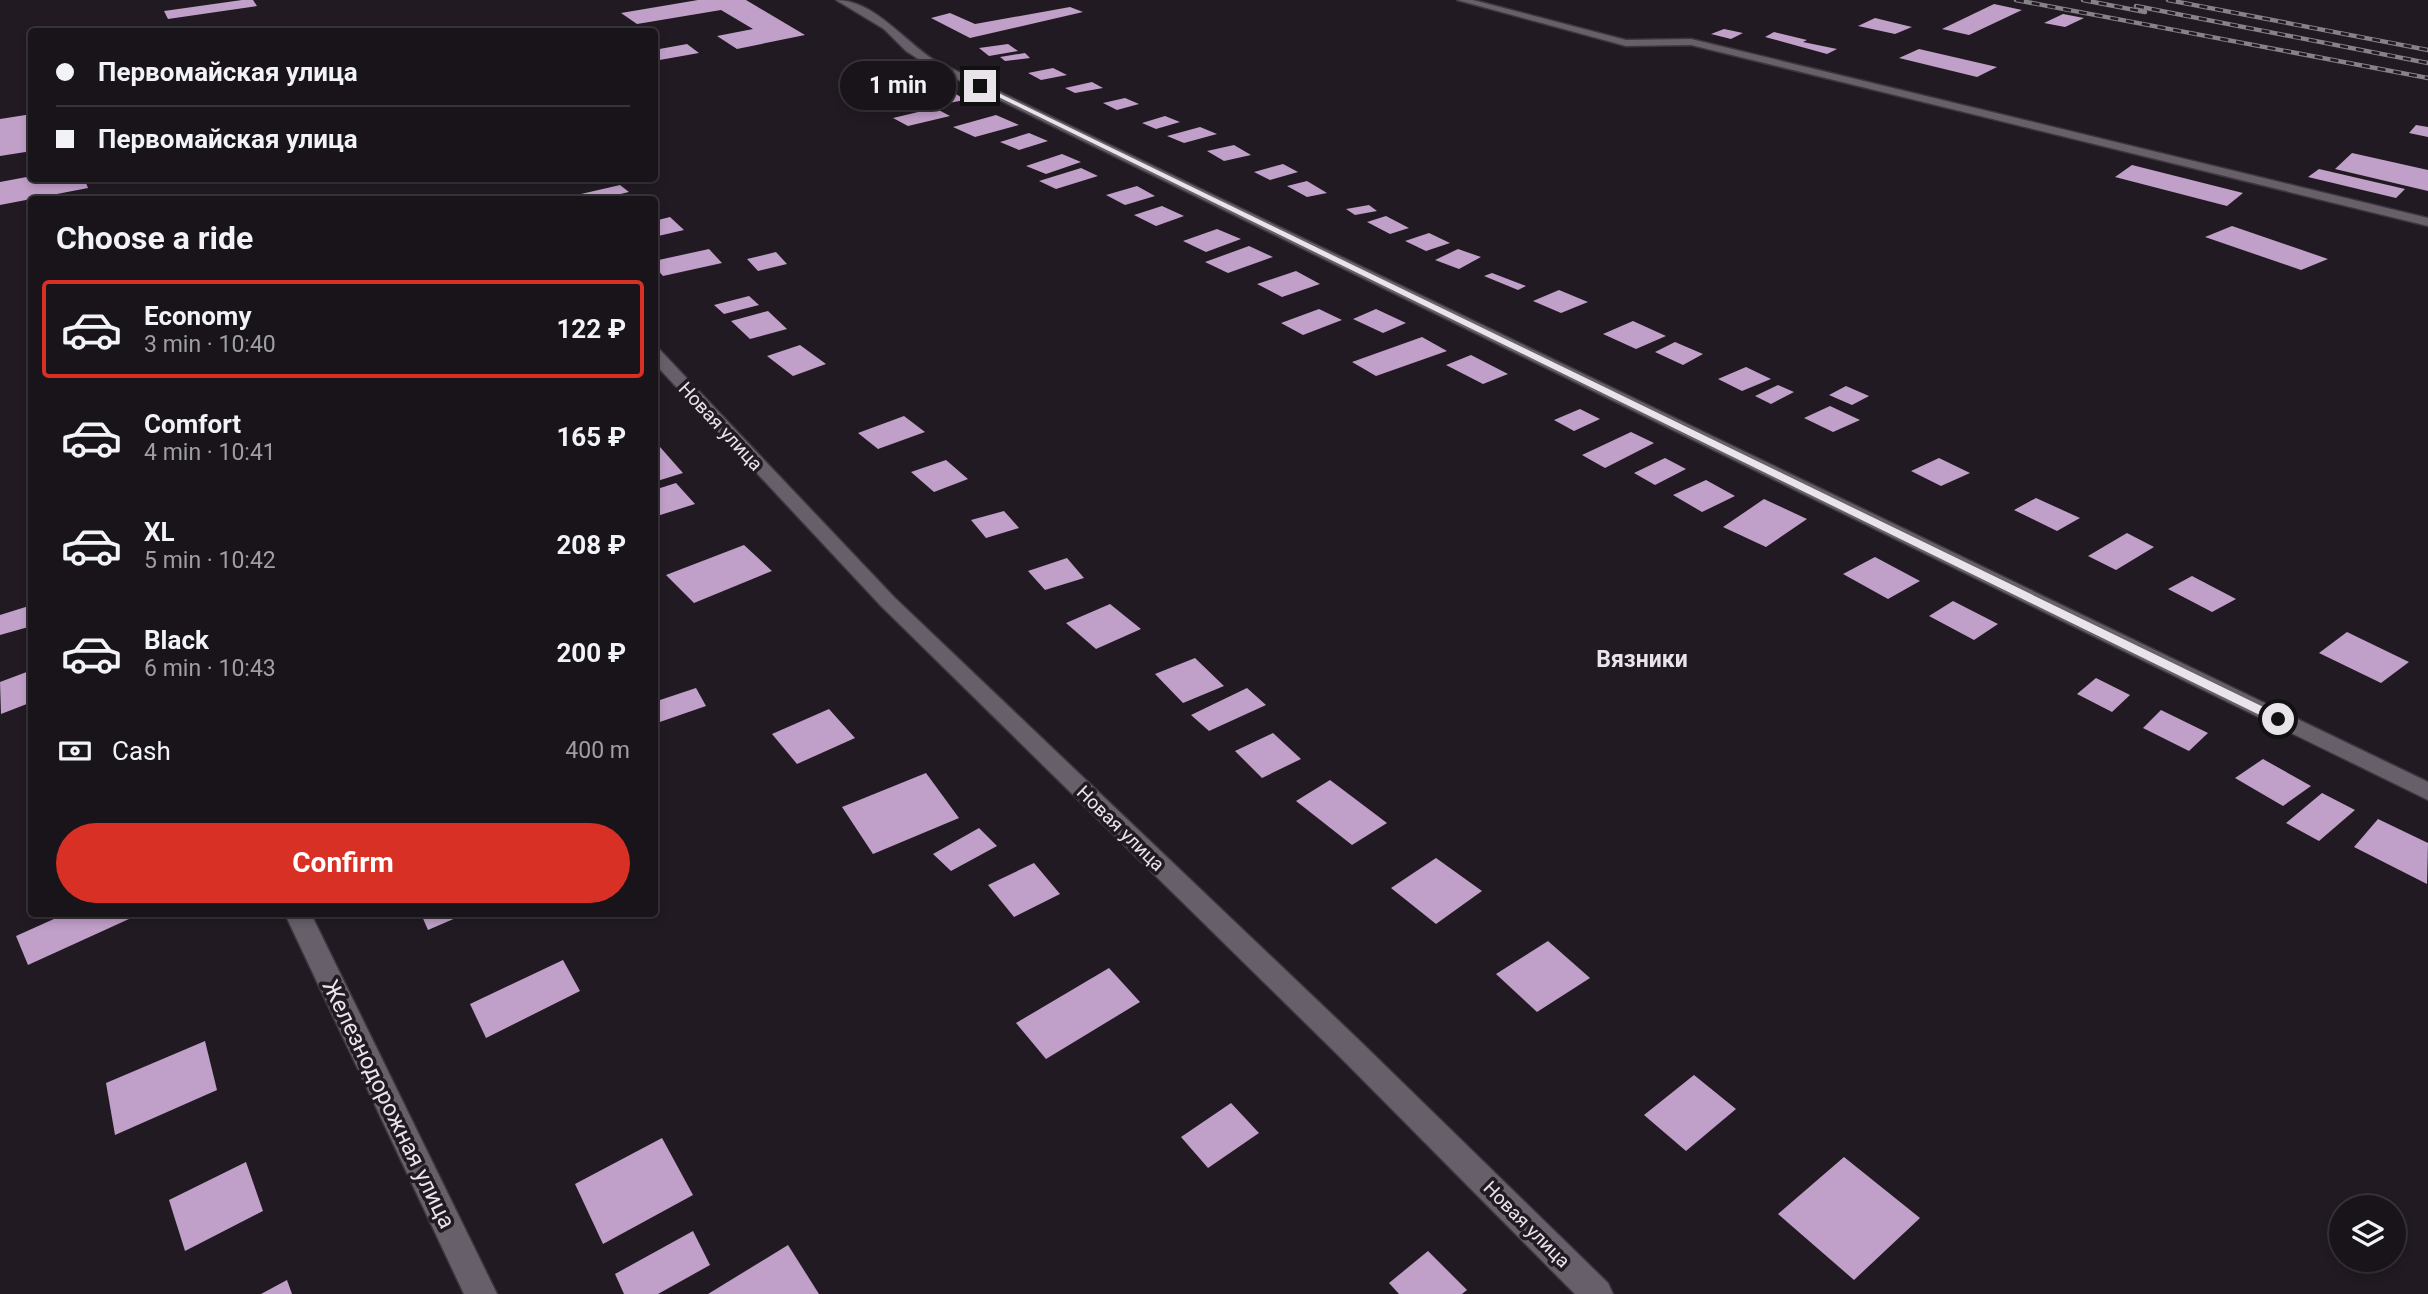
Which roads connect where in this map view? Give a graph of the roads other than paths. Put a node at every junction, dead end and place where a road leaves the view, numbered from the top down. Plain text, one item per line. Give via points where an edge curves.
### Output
1 (841, 0) edge
2 (1462, 0) edge
3 (2428, 222) edge
4 (658, 357) edge
5 (2428, 792) edge
6 (299, 917) edge
7 (481, 1294) edge
8 (1597, 1294) edge

1 - 5 street via 888,27 930,62
2 - 3 street via 1626,43 1692,42
4 - 8 street, Новая улица via 888,602
6 - 7 street, Железнодорожная улица

